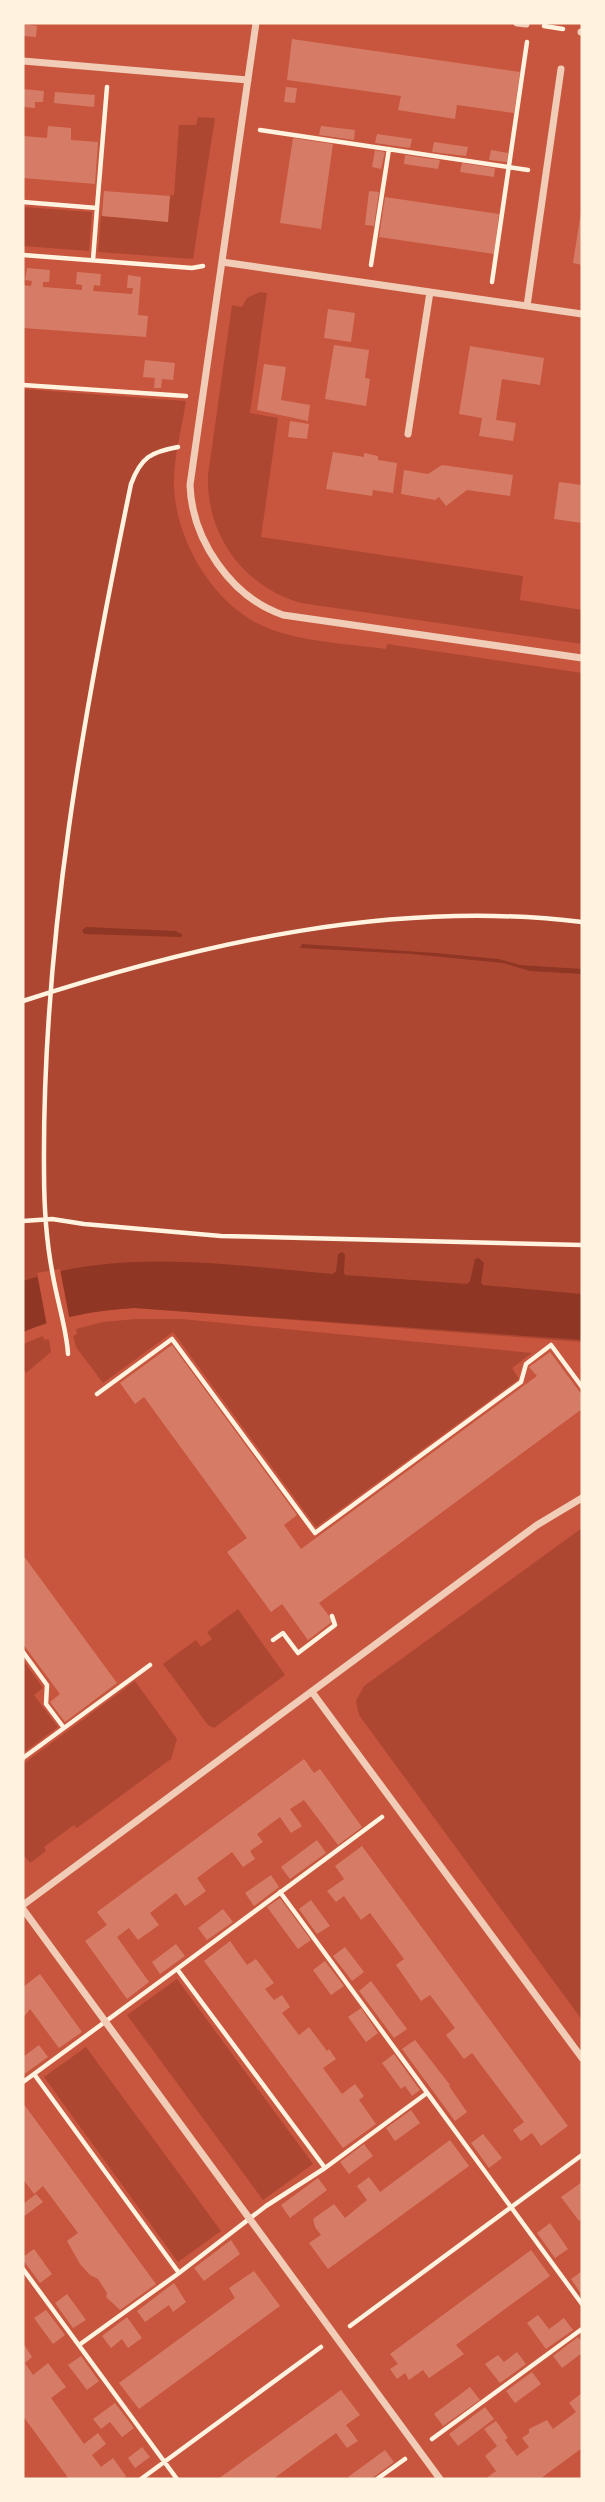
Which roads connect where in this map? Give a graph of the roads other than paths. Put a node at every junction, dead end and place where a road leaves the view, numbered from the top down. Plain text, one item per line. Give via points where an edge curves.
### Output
1 (256, 23) edge
2 (517, 23) edge
3 (528, 24) edge
4 (23, 61) edge
5 (561, 69) dead end
6 (248, 80) junction
7 (222, 262) junction
8 (430, 292) junction
9 (527, 306) junction
10 (582, 314) edge
11 (408, 434) dead end
12 (582, 658) edge
13 (582, 1498) edge
14 (312, 1692) junction
15 (23, 1907) edge
16 (582, 2058) edge
17 (440, 2479) edge

1 - 6 street
2 - 3 street
4 - 6 street
5 - 9 street
6 - 7 street
7 - 8 street
7 - 12 street via 191,499 201,533 224,572 255,603 283,615
8 - 9 street
8 - 11 street
9 - 10 street
13 - 14 street via 537,1525
14 - 15 street
14 - 16 street
15 - 17 street

